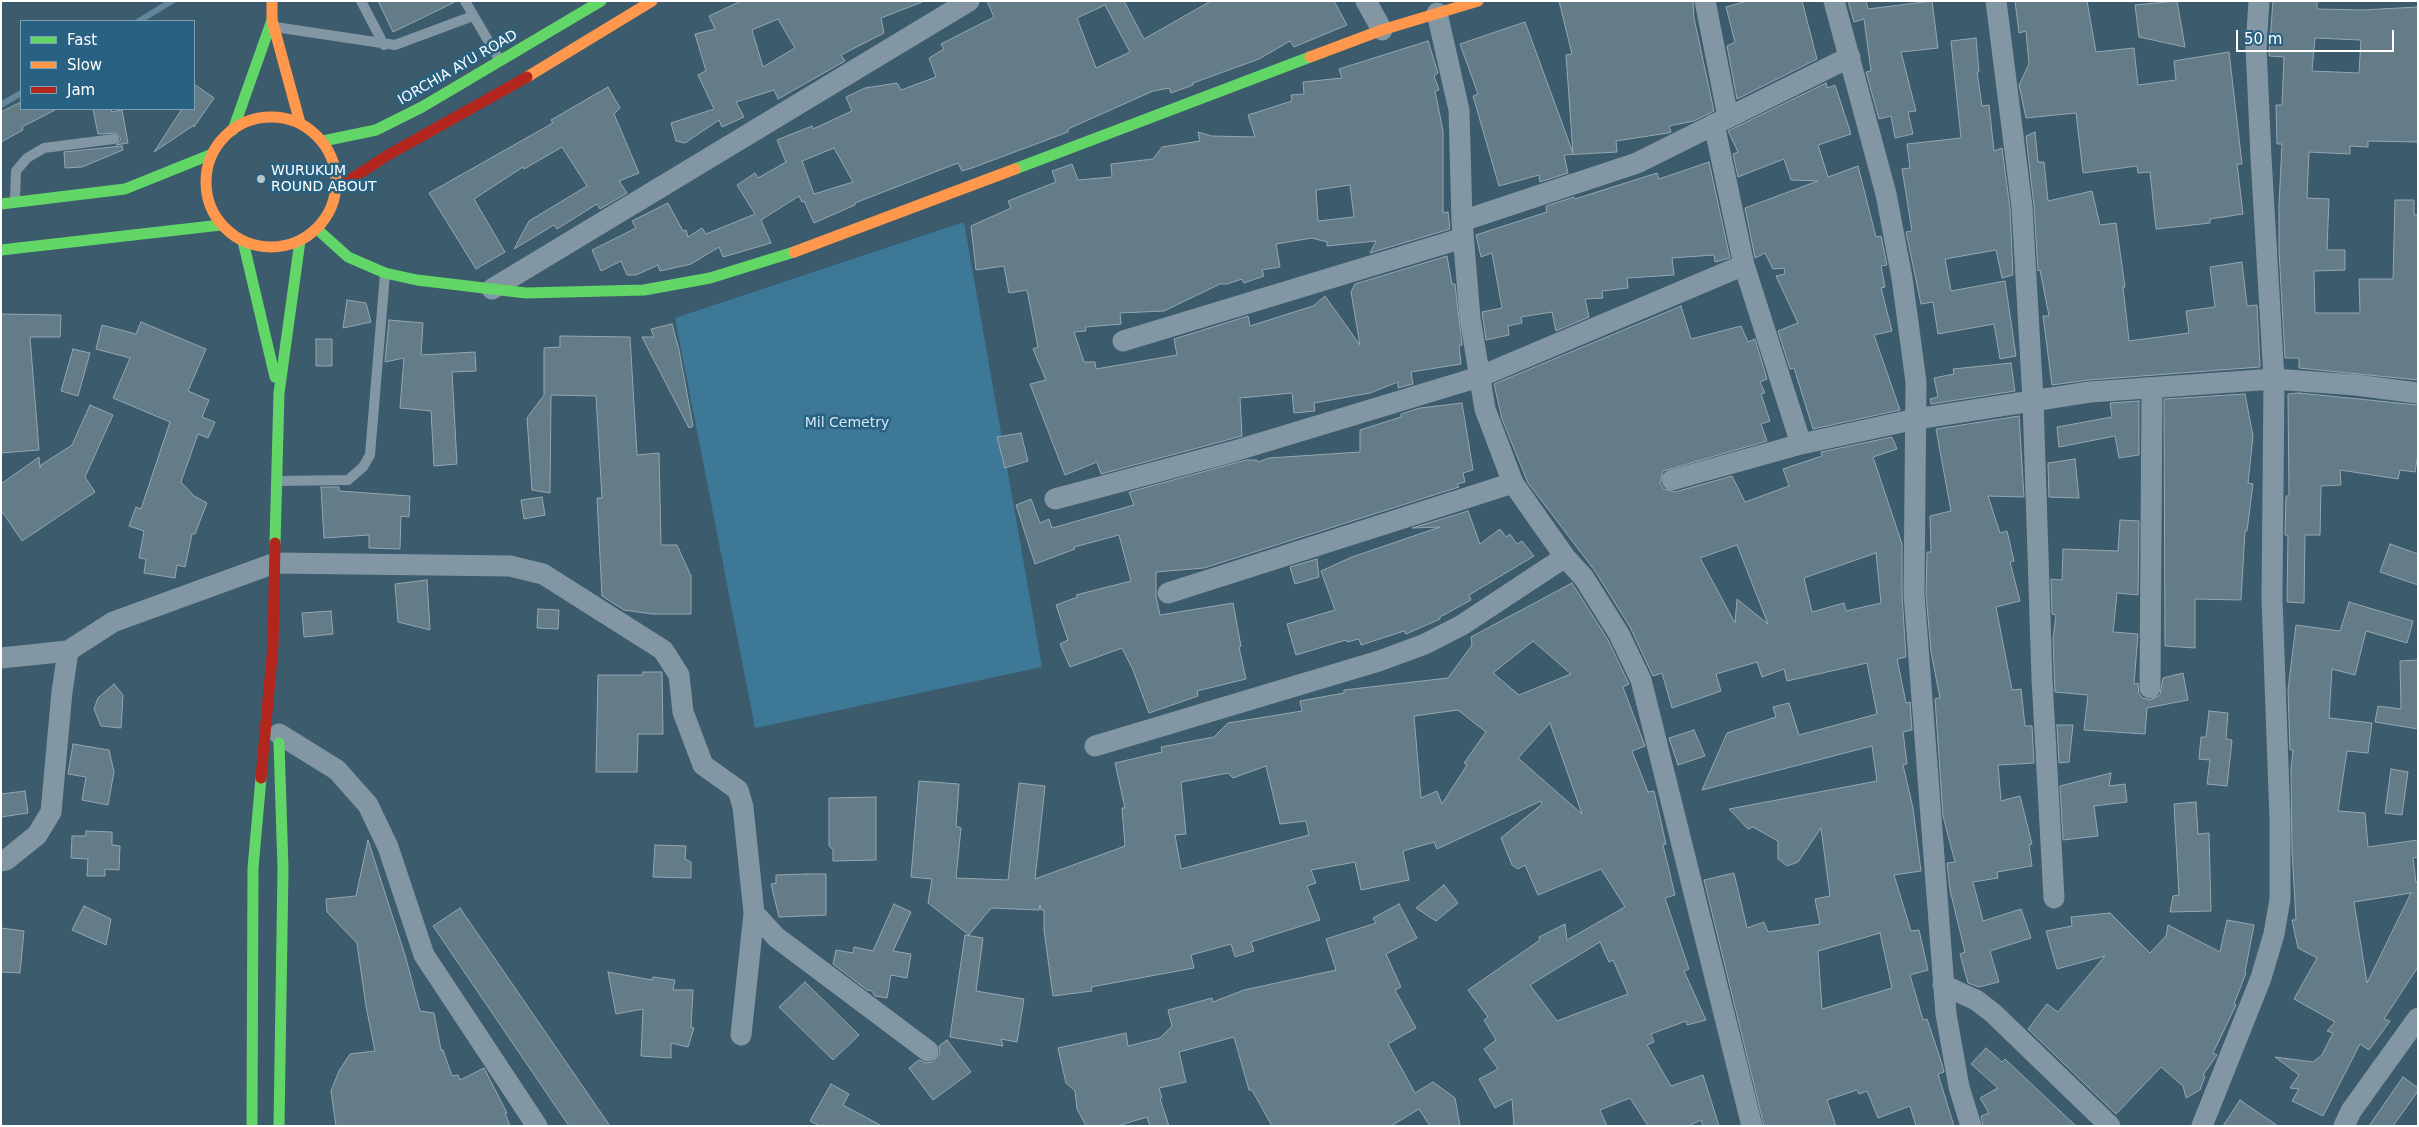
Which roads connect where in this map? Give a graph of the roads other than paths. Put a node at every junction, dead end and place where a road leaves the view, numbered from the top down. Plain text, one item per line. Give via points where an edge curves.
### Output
1 (272, 1) edge
2 (361, 1) edge
3 (465, 1) edge
4 (600, 1) edge
5 (652, 1) edge
6 (969, 1) edge
7 (1366, 1) edge
8 (1478, 1) edge
9 (1705, 1) edge
10 (1834, 1) edge
11 (1996, 1) edge
12 (2259, 1) edge
13 (1438, 13) junction
14 (472, 16) junction
15 (273, 24) junction
16 (1382, 30) junction
17 (384, 45) junction
18 (1850, 57) junction
19 (500, 62) junction
20 (1721, 120) junction
21 (300, 123) junction
22 (233, 130) junction
23 (114, 139) dead end
24 (323, 141) junction
25 (212, 154) junction
26 (337, 188) junction
27 (1, 204) edge
28 (14, 204) junction
29 (221, 224) junction
30 (317, 229) junction
31 (1462, 229) junction
32 (244, 241) junction
33 (300, 241) junction
34 (1, 250) edge
35 (1744, 265) junction
36 (385, 273) junction
37 (492, 289) junction
38 (1123, 341) dead end
39 (1479, 377) junction
40 (2274, 379) junction
41 (2152, 388) junction
42 (279, 393) junction
43 (2418, 393) edge
44 (2033, 400) junction
45 (1916, 419) junction
46 (1801, 444) junction
47 (1672, 480) dead end
48 (277, 482) junction
49 (1513, 483) junction
50 (1055, 499) dead end
51 (1565, 557) junction
52 (275, 563) junction
53 (1168, 592) dead end
54 (273, 645) junction
55 (68, 651) junction
56 (1, 658) edge
57 (2150, 688) dead end
58 (279, 734) junction
59 (1095, 746) dead end
60 (1, 861) edge
61 (2054, 898) dead end
62 (754, 913) junction
63 (1944, 985) junction
64 (2418, 1018) edge
65 (741, 1035) dead end
66 (928, 1051) dead end
67 (252, 1126) edge
68 (279, 1126) edge
69 (537, 1126) edge
70 (1752, 1126) edge
71 (1970, 1126) edge
72 (2110, 1126) edge
73 (2202, 1126) edge
74 (2344, 1126) edge

1 - 15 main road
2 - 17 lane
3 - 14 lane
4 - 19 main road, IORCHIA AYU ROAD
5 - 26 main road
6 - 37 street
7 - 16 street
8 - 13 main road
9 - 20 street
10 - 18 street
11 - 44 street via 2022,207
12 - 40 street via 2256,47
13 - 16 main road
13 - 31 street via 1459,110
14 - 17 lane via 400,44
14 - 19 lane
15 - 17 lane
15 - 21 main road
15 - 22 main road
16 - 37 main road via 752,267 644,290 526,293
18 - 20 street
18 - 45 street via 1886,194 1902,278 1916,382
19 - 24 main road, IORCHIA AYU ROAD via 376,130
20 - 31 street via 1636,162
20 - 35 street
21 - 22 main road via 266,117 248,121
21 - 24 main road
22 - 25 main road
23 - 28 lane via 44,148 27,158 16,171
24 - 26 main road via 332,156
25 - 28 main road via 125,189
25 - 29 main road via 206,191 211,209
26 - 30 main road via 331,210
27 - 28 main road
29 - 32 main road
29 - 34 main road
30 - 33 main road
30 - 36 main road via 348,257
31 - 38 street
31 - 39 street
32 - 33 main road via 262,247 281,247
32 - 42 main road
33 - 42 main road
35 - 39 street
35 - 46 street
36 - 37 main road
36 - 48 lane via 370,455 363,468 348,480
39 - 49 street via 1484,409
39 - 50 street via 1231,452
40 - 41 street
40 - 43 street
40 - 73 street via 2272,599 2280,899 2261,978
41 - 44 street
41 - 57 street
42 - 48 main road
44 - 45 street
44 - 61 street via 2042,679
45 - 46 street
45 - 63 street via 1914,594
46 - 47 street
48 - 52 main road
49 - 51 street
49 - 53 street
51 - 59 street via 1462,624 1425,644 1379,661
51 - 70 street via 1584,578 1619,634 1641,680
52 - 54 main road
52 - 55 street via 112,622
52 - 62 street via 510,566 543,574 663,650 679,674 682,712 703,765 738,790 743,807
54 - 58 main road
54 - 67 main road via 254,868
55 - 56 street
55 - 60 street via 51,812 37,835
58 - 68 main road via 283,869
58 - 69 street via 337,770 368,805 388,847 424,955
62 - 65 street
62 - 66 street via 776,938
63 - 71 street via 1959,1087
63 - 72 street via 1976,1000 1993,1013
64 - 74 street

